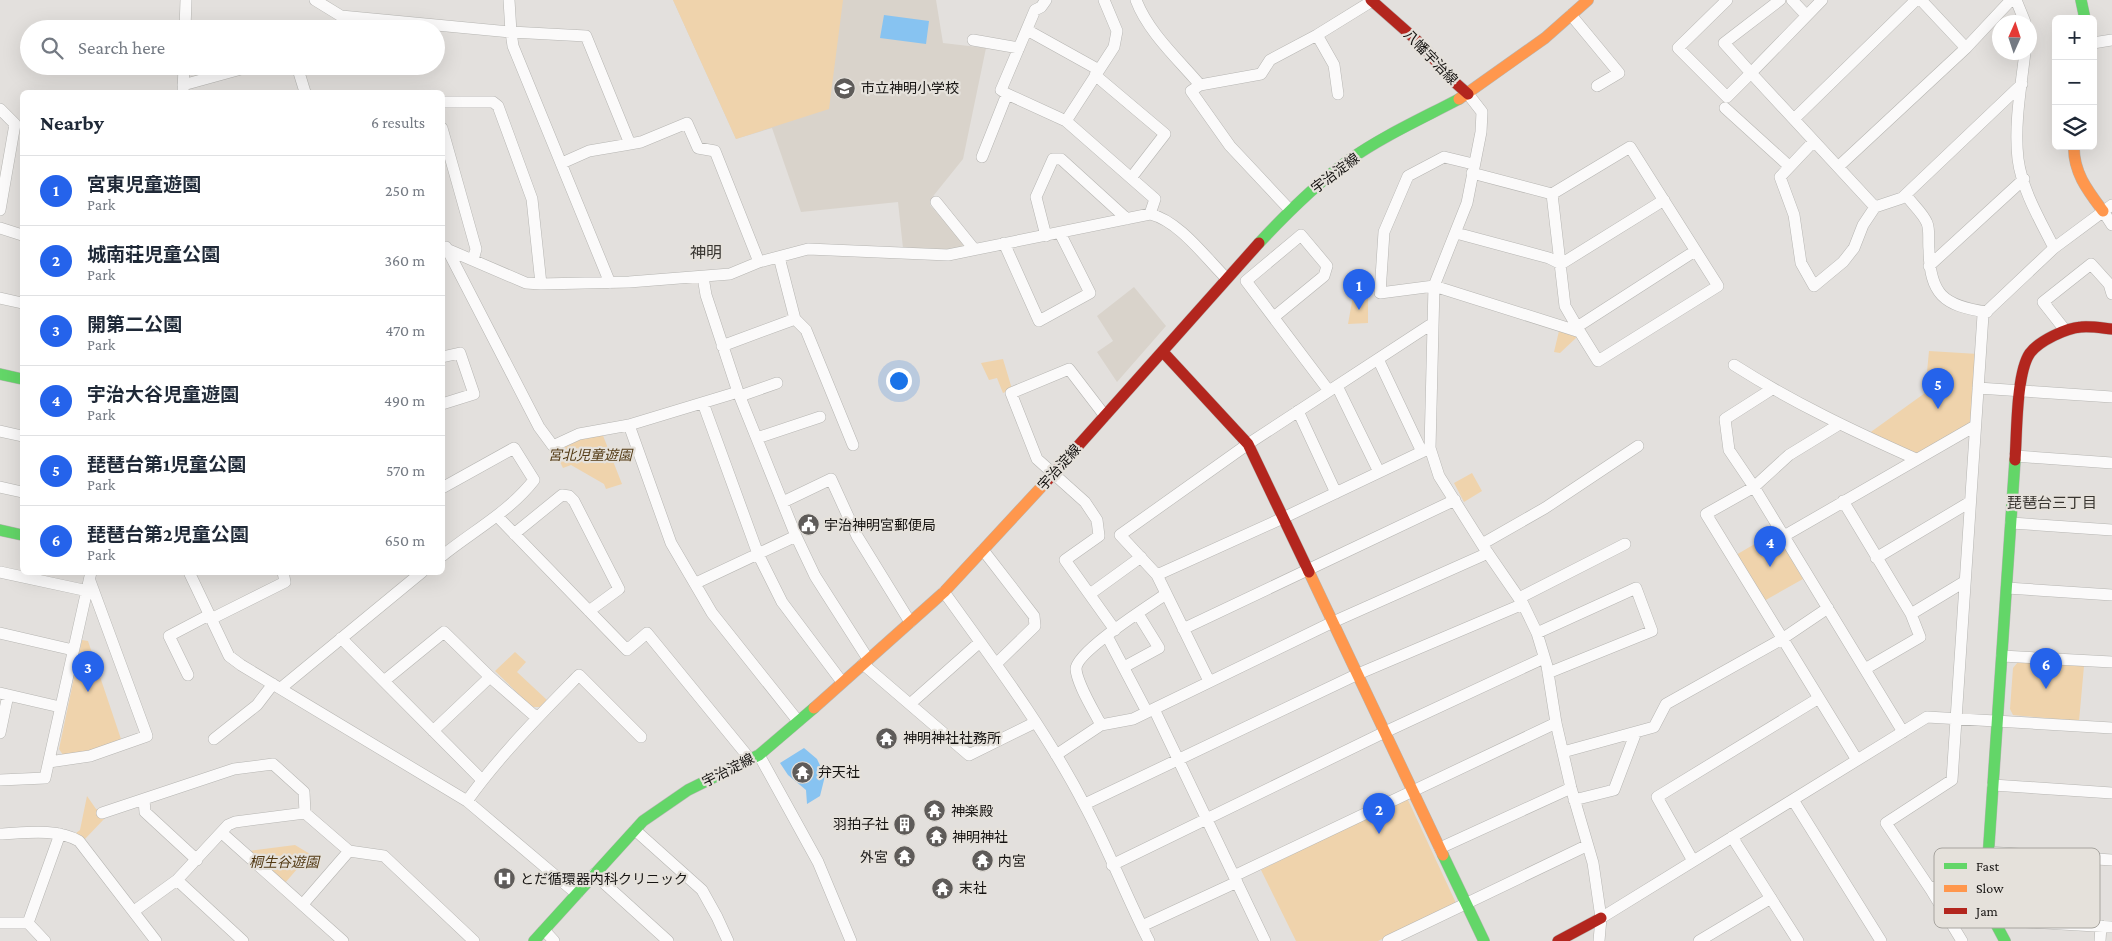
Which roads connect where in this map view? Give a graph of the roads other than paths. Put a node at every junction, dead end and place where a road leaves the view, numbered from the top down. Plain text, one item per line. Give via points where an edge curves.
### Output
1 (186, 0) edge
2 (315, 0) edge
3 (509, 0) edge
4 (1046, 0) edge
5 (1104, 0) edge
6 (1136, 0) edge
7 (1371, 0) edge
8 (1588, 0) edge
9 (1727, 0) edge
10 (1780, 0) edge
11 (1792, 0) edge
12 (1822, 0) edge
13 (1916, 0) edge
14 (1921, 0) edge
15 (2011, 0) edge
16 (2016, 0) edge
17 (2081, 0) edge
18 (1571, 15) junction
19 (1806, 15) junction
20 (2022, 15) edge
21 (2085, 15) edge
22 (185, 20) edge
23 (384, 20) edge
24 (445, 26) edge
25 (1027, 30) junction
26 (511, 32) junction
27 (1317, 35) junction
28 (981, 38) dead end
29 (2097, 43) edge
30 (2110, 45) edge
31 (1019, 48) junction
32 (1966, 48) junction
33 (2024, 60) edge
34 (1097, 73) junction
35 (1751, 73) junction
36 (184, 75) edge
37 (225, 75) edge
38 (300, 75) edge
39 (2022, 84) junction
40 (1200, 85) junction
41 (1597, 86) dead end
42 (183, 89) edge
43 (304, 90) edge
44 (1007, 94) junction
45 (1338, 94) dead end
46 (1468, 94) junction
47 (445, 102) edge
48 (1725, 108) dead end
49 (0, 109) edge
50 (1794, 120) junction
51 (1066, 121) junction
52 (445, 139) edge
53 (1814, 141) junction
54 (630, 144) junction
55 (2075, 150) edge
56 (982, 157) dead end
57 (562, 163) junction
58 (1789, 166) junction
59 (1838, 167) junction
60 (1473, 169) junction
61 (1131, 178) junction
62 (2024, 179) junction
63 (1552, 194) junction
64 (1906, 195) junction
65 (1664, 200) junction
66 (936, 202) dead end
67 (1875, 207) junction
68 (2107, 208) edge
69 (0, 210) edge
70 (1290, 210) junction
71 (1150, 214) junction
72 (1127, 219) junction
73 (2112, 225) edge
74 (0, 228) edge
75 (1060, 233) junction
76 (1456, 233) junction
77 (20, 234) edge
78 (1046, 236) junction
79 (1004, 243) junction
80 (445, 247) edge
81 (2054, 248) junction
82 (445, 249) edge
83 (974, 249) junction
84 (1695, 251) junction
85 (779, 257) junction
86 (473, 260) junction
87 (760, 262) junction
88 (1561, 264) junction
89 (1238, 266) junction
90 (1929, 266) junction
91 (703, 277) junction
92 (1226, 278) junction
93 (1246, 282) junction
94 (610, 283) junction
95 (541, 284) junction
96 (1434, 286) junction
97 (2112, 294) edge
98 (0, 298) edge
99 (20, 303) edge
100 (1987, 312) junction
101 (1274, 317) junction
102 (796, 319) junction
103 (1434, 323) junction
104 (2112, 329) edge
105 (1578, 330) junction
106 (2065, 330) junction
107 (722, 346) junction
108 (1163, 352) junction
109 (445, 356) edge
110 (1378, 359) junction
111 (1734, 365) dead end
112 (0, 374) edge
113 (20, 379) edge
114 (777, 383) dead end
115 (1333, 388) junction
116 (1978, 388) junction
117 (1772, 389) junction
118 (2020, 391) junction
119 (739, 394) junction
120 (2112, 396) edge
121 (445, 403) edge
122 (703, 403) junction
123 (1298, 411) junction
124 (1105, 416) junction
125 (820, 417) dead end
126 (629, 425) junction
127 (1838, 425) junction
128 (1975, 426) junction
129 (0, 431) edge
130 (20, 436) edge
131 (757, 438) junction
132 (1248, 444) junction
133 (853, 445) dead end
134 (1638, 446) dead end
135 (1426, 450) junction
136 (2015, 456) junction
137 (1916, 459) junction
138 (2112, 463) edge
139 (1379, 472) junction
140 (1053, 474) junction
141 (445, 486) edge
142 (0, 487) edge
143 (1754, 487) junction
144 (20, 492) edge
145 (1336, 493) junction
146 (1455, 500) junction
147 (1843, 501) junction
148 (783, 502) junction
149 (1970, 502) junction
150 (497, 516) junction
151 (1283, 518) junction
152 (2011, 523) junction
153 (0, 530) edge
154 (2112, 530) edge
155 (20, 534) edge
156 (514, 534) junction
157 (796, 536) junction
158 (1784, 536) junction
159 (1625, 544) dead end
160 (1485, 548) junction
161 (983, 550) junction
162 (445, 551) edge
163 (758, 554) junction
164 (1140, 557) junction
165 (1876, 558) junction
166 (1308, 570) junction
167 (0, 572) edge
168 (20, 574) edge
169 (1157, 574) junction
170 (30, 575) edge
171 (190, 575) edge
172 (284, 575) edge
173 (418, 575) edge
174 (90, 581) edge
175 (1964, 582) junction
176 (696, 583) junction
177 (2007, 588) junction
178 (944, 592) junction
179 (1090, 594) junction
180 (1166, 594) junction
181 (2112, 595) edge
182 (1521, 601) junction
183 (1828, 608) junction
184 (590, 611) junction
185 (1138, 614) junction
186 (1911, 614) junction
187 (210, 617) junction
188 (910, 622) junction
189 (1333, 622) junction
190 (1184, 629) junction
191 (0, 633) edge
192 (1111, 633) junction
193 (1537, 633) junction
194 (341, 638) junction
195 (1782, 639) junction
196 (980, 642) junction
197 (74, 650) junction
198 (2002, 656) junction
199 (1544, 658) junction
200 (865, 661) junction
201 (2112, 662) edge
202 (996, 664) junction
203 (1124, 667) junction
204 (1865, 669) junction
205 (1548, 672) junction
206 (1358, 674) junction
207 (188, 675) dead end
208 (490, 678) junction
209 (384, 681) junction
210 (1210, 681) junction
211 (842, 682) junction
212 (277, 686) junction
213 (4, 694) edge
214 (1819, 698) junction
215 (910, 704) junction
216 (60, 707) junction
217 (1150, 710) junction
218 (537, 718) junction
219 (1955, 719) junction
220 (798, 721) junction
221 (1998, 721) junction
222 (1034, 722) junction
223 (1556, 722) junction
224 (1101, 725) junction
225 (2112, 728) edge
226 (433, 731) junction
227 (1385, 732) junction
228 (1636, 732) junction
229 (1903, 732) junction
230 (0, 733) edge
231 (641, 737) dead end
232 (214, 739) dead end
233 (1563, 752) junction
234 (1056, 756) junction
235 (755, 757) junction
236 (1179, 760) junction
237 (1857, 760) junction
238 (49, 762) junction
239 (0, 780) edge
240 (482, 780) junction
241 (1993, 785) junction
242 (1413, 791) junction
243 (2112, 793) edge
244 (1572, 794) junction
245 (144, 800) junction
246 (1793, 800) junction
247 (467, 801) junction
248 (1084, 804) junction
249 (102, 813) dead end
250 (305, 813) junction
251 (1207, 820) junction
252 (635, 830) junction
253 (222, 833) junction
254 (0, 834) edge
255 (60, 834) junction
256 (1732, 837) junction
257 (1586, 846) junction
258 (1440, 848) junction
259 (1988, 848) edge
260 (350, 851) junction
261 (197, 860) junction
262 (1693, 861) junction
263 (1112, 865) junction
264 (594, 874) junction
265 (1235, 879) junction
266 (176, 880) junction
267 (1934, 888) edge
268 (1931, 890) junction
269 (577, 894) junction
270 (1934, 895) edge
271 (1771, 898) junction
272 (303, 904) junction
273 (1466, 904) junction
274 (134, 911) junction
275 (1601, 918) junction
276 (0, 923) edge
277 (28, 923) junction
278 (1142, 926) junction
279 (2106, 927) edge
280 (1954, 928) edge
281 (1997, 928) edge
282 (544, 930) junction
283 (45, 941) edge
284 (156, 941) edge
285 (243, 941) edge
286 (343, 941) edge
287 (474, 941) edge
288 (534, 941) edge
289 (554, 941) edge
290 (668, 941) edge
291 (728, 941) edge
292 (851, 941) edge
293 (1149, 941) edge
294 (1265, 941) edge
295 (1388, 941) edge
296 (1484, 941) edge
297 (1558, 941) edge
298 (1599, 941) edge
299 (1700, 941) edge
300 (1798, 941) edge
301 (1881, 941) edge
302 (1962, 941) edge
303 (2005, 941) edge
304 (2100, 941) edge

1 - 22 street
2 - 23 street via 341,16
3 - 26 street
4 - 25 street via 1035,10
5 - 34 street via 1117,31 1114,46
6 - 40 street via 1158,36
7 - 27 street
7 - 46 street, 八幡宇治線 via 1422,45
8 - 18 street, 宇治淀線
9 - 35 street via 1678,48 1727,97
10 - 35 street via 1724,43
11 - 19 street
12 - 19 street
13 - 50 street
14 - 32 street
15 - 32 street
16 - 20 street
17 - 21 street
18 - 41 street via 1619,73
18 - 46 street, 宇治淀線
19 - 35 street
24 - 26 street
25 - 31 street
25 - 34 street
26 - 54 street via 586,36
26 - 57 street via 513,46
27 - 40 street via 1270,60 1261,74
27 - 45 street via 1334,65
28 - 31 street
29 - 30 street
31 - 44 street via 1001,90
32 - 59 street
33 - 39 street
34 - 51 street
34 - 61 street via 1165,134
35 - 50 street
36 - 42 street
37 - 42 street
38 - 43 street
39 - 62 street via 2017,138 2018,160
39 - 64 street
40 - 70 street via 1192,91 1230,146
44 - 51 street
44 - 56 street
46 - 60 street via 1482,112
46 - 70 street, 宇治淀線 via 1363,152
47 - 95 street via 494,102 498,106 532,199
48 - 58 street
49 - 69 street via 15,124
50 - 53 street
51 - 61 street
52 - 86 street via 476,249
53 - 58 street
53 - 59 street
54 - 57 street via 589,151
54 - 87 street via 687,123 698,148 715,152
55 - 68 street via 2079,178
57 - 94 street
58 - 67 street via 1780,178 1794,215 1802,263 1814,286 1843,262 1854,248
59 - 67 street
60 - 63 street
60 - 76 street via 1467,203
60 - 96 street via 1444,157 1408,176 1384,232 1380,292
61 - 71 street via 1155,199
62 - 81 street
62 - 90 street
63 - 65 street via 1630,147
63 - 88 street
64 - 67 street
64 - 90 street via 1928,224
65 - 84 street
65 - 88 street
66 - 83 street
68 - 73 street
68 - 81 street
70 - 89 street, 宇治淀線
71 - 72 street
71 - 92 street via 1172,223
72 - 75 street
72 - 78 street via 1061,159 1054,159 1036,197
74 - 77 street
75 - 78 street
75 - 79 street via 1090,293 1039,321
76 - 88 street
76 - 96 street
78 - 79 street
79 - 83 street
80 - 86 street
81 - 100 street
82 - 126 street via 539,427 553,446 579,434
83 - 85 street via 948,255 808,249
84 - 105 street
84 - 105 street via 1718,286 1598,361
85 - 87 street
85 - 102 street
86 - 95 street via 526,283
87 - 91 street via 730,274
88 - 105 street via 1565,306
89 - 92 street, 宇治淀線
89 - 93 street
90 - 100 street via 1938,292 1948,301
91 - 94 street
91 - 107 street
92 - 108 street, 宇治淀線
93 - 101 street
93 - 101 street via 1301,235 1327,266 1324,276
94 - 95 street
96 - 103 street
96 - 105 street
97 - 106 street via 2109,284 2091,264 2043,302
98 - 99 street
100 - 116 street via 1983,315
101 - 115 street
102 - 107 street
102 - 133 street via 806,330
103 - 110 street
103 - 135 street
104 - 106 street via 2081,327
106 - 118 street via 2030,353 2020,377
107 - 119 street
108 - 124 street, 宇治淀線
108 - 132 street
109 - 121 street via 460,353 474,394
110 - 115 street
110 - 135 street
111 - 117 street
112 - 113 street
114 - 119 street
115 - 123 street
115 - 139 street
116 - 118 street
116 - 128 street
117 - 127 street
117 - 143 street via 1725,418 1729,450
118 - 120 street
118 - 136 street
119 - 122 street
119 - 131 street
122 - 126 street
122 - 163 street
123 - 132 street
123 - 145 street
124 - 140 street, 宇治淀線
124 - 140 street via 1069,369 1011,393 1036,459
125 - 131 street
126 - 176 street via 672,543
127 - 137 street
127 - 143 street via 1789,455
128 - 137 street
128 - 149 street
129 - 130 street
131 - 148 street
132 - 151 street
132 - 164 street via 1120,535
134 - 160 street
135 - 139 street
135 - 146 street
136 - 138 street
136 - 152 street
137 - 147 street
139 - 145 street
140 - 161 street, 宇治淀線
140 - 179 street via 1085,502 1097,520 1099,536 1065,560
141 - 150 street via 514,448 534,480
142 - 144 street
143 - 158 street
143 - 195 street via 1706,514
145 - 151 street
146 - 160 street
146 - 166 street
147 - 158 street
147 - 165 street
148 - 157 street
148 - 188 street via 831,479 856,536
149 - 165 street
149 - 175 street
150 - 156 street
150 - 162 street
151 - 166 street
151 - 169 street
152 - 154 street
152 - 177 street
153 - 155 street
156 - 184 street
156 - 184 street via 562,495 574,501 618,589
157 - 163 street
157 - 200 street via 815,576
158 - 183 street
159 - 182 street
160 - 182 street
160 - 189 street
161 - 178 street, 宇治淀線
161 - 202 street via 1034,616 1035,626
163 - 176 street
163 - 211 street via 782,602
164 - 169 street
164 - 179 street
165 - 186 street
166 - 189 street
166 - 190 street
167 - 168 street
169 - 180 street
170 - 174 street
171 - 187 street
172 - 187 street via 285,582
173 - 194 street
174 - 197 street
174 - 238 street via 147,736 90,756
175 - 186 street
175 - 219 street
176 - 220 street via 712,614
177 - 181 street
177 - 198 street
178 - 188 street, 宇治淀線
178 - 196 street
179 - 192 street
180 - 185 street
180 - 190 street
182 - 193 street
182 - 206 street
183 - 195 street
183 - 204 street
184 - 235 street via 627,650 647,634
185 - 192 street
185 - 203 street via 1159,648
186 - 204 street via 1920,636
187 - 207 street via 169,636
187 - 212 street via 229,656
188 - 200 street, 宇治淀線
189 - 206 street
189 - 210 street
190 - 210 street
191 - 197 street
192 - 203 street
192 - 224 street via 1079,660 1076,668
193 - 199 street
193 - 205 street via 1636,588 1652,631
194 - 209 street
194 - 212 street
195 - 214 street
195 - 228 street via 1666,704 1654,728
196 - 202 street
196 - 215 street
197 - 216 street
198 - 201 street
198 - 221 street
199 - 205 street
199 - 227 street
200 - 211 street, 宇治淀線
200 - 215 street
202 - 222 street
203 - 217 street
204 - 229 street
205 - 223 street
206 - 227 street
206 - 236 street
208 - 209 street via 444,632
208 - 218 street
208 - 226 street
209 - 226 street
210 - 217 street
211 - 220 street, 宇治淀線
212 - 232 street
212 - 247 street
213 - 216 street
213 - 230 street
214 - 237 street
214 - 262 street via 1657,797
215 - 222 street via 969,755
216 - 238 street
217 - 224 street via 1133,719
217 - 236 street
218 - 231 street via 579,675
218 - 240 street
219 - 221 street
219 - 229 street via 1926,718
219 - 268 street via 1952,780 1886,823
220 - 235 street, 宇治淀線
221 - 225 street
221 - 241 street
222 - 234 street
223 - 233 street
223 - 242 street
224 - 234 street
226 - 240 street
227 - 242 street
227 - 251 street
228 - 233 street
228 - 244 street via 1614,790
229 - 237 street
233 - 244 street
234 - 248 street
235 - 252 street, 宇治淀線 via 667,803
235 - 292 street via 818,862
236 - 248 street
236 - 251 street
237 - 246 street
238 - 239 street via 45,778
240 - 247 street
241 - 243 street
241 - 259 street
242 - 258 street
242 - 265 street
244 - 257 street
244 - 258 street
245 - 249 street
245 - 250 street via 234,769 273,764 304,792
245 - 261 street via 146,812
246 - 256 street
246 - 301 street
247 - 269 street
248 - 263 street
250 - 253 street via 234,822
250 - 260 street
251 - 263 street
251 - 265 street
252 - 264 street, 宇治淀線
252 - 291 street via 702,890
253 - 261 street
253 - 272 street
254 - 255 street
255 - 274 street via 79,841
255 - 277 street
256 - 262 street
256 - 271 street
257 - 273 street
257 - 275 street via 1593,863
258 - 273 street
260 - 272 street
260 - 287 street via 384,856
261 - 266 street
262 - 275 street
263 - 278 street
264 - 269 street, 宇治淀線
264 - 290 street
265 - 278 street
265 - 294 street
266 - 274 street
266 - 285 street
267 - 268 street
268 - 270 street
269 - 282 street, 宇治淀線
271 - 299 street
271 - 300 street
272 - 286 street
273 - 295 street
273 - 296 street
274 - 284 street
275 - 297 street
275 - 298 street
276 - 277 street
277 - 283 street
278 - 293 street
279 - 304 street
280 - 302 street
281 - 303 street
282 - 288 street, 宇治淀線
282 - 289 street

